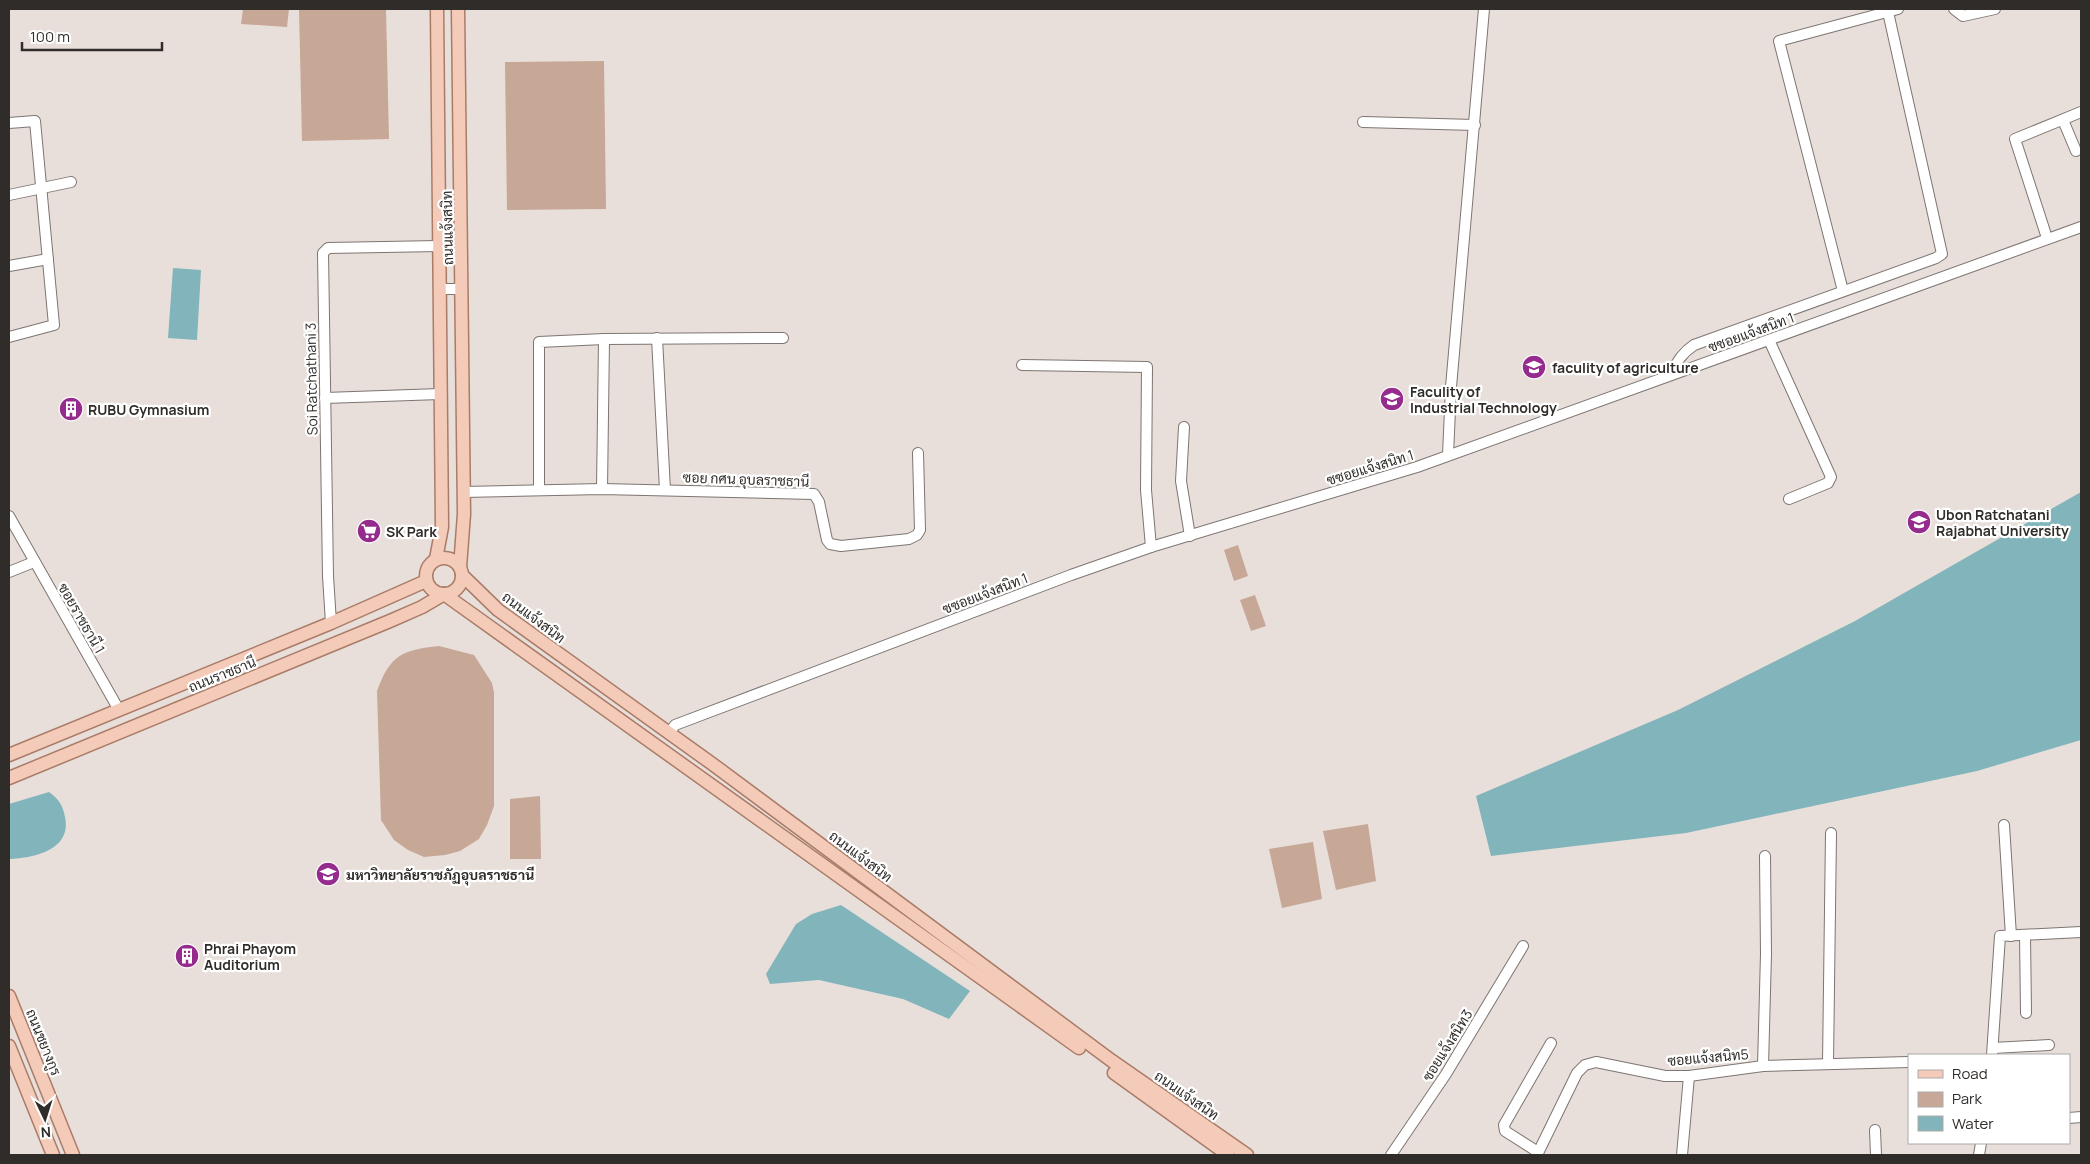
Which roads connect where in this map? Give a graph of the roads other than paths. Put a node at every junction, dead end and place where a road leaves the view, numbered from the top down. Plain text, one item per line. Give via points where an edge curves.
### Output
1 (437, 9) edge
2 (458, 9) edge
3 (1484, 9) edge
4 (1954, 9) edge
5 (1995, 9) edge
6 (1893, 10) edge
7 (2081, 112) edge
8 (2063, 120) junction
9 (1363, 122) dead end
10 (9, 123) edge
11 (1475, 125) junction
12 (2076, 151) dead end
13 (71, 182) dead end
14 (42, 188) junction
15 (9, 195) edge
16 (2081, 227) edge
17 (2048, 238) junction
18 (439, 246) junction
19 (48, 259) junction
20 (9, 266) edge
21 (439, 289) junction
22 (462, 289) junction
23 (1844, 292) junction
24 (9, 337) edge
25 (657, 338) junction
26 (783, 338) dead end
27 (604, 339) junction
28 (1769, 340) junction
29 (1022, 365) dead end
30 (1672, 375) junction
31 (440, 394) junction
32 (325, 398) junction
33 (1184, 427) dead end
34 (918, 453) dead end
35 (1448, 455) junction
36 (602, 489) junction
37 (539, 490) junction
38 (665, 490) junction
39 (463, 492) junction
40 (1789, 499) dead end
41 (9, 516) edge
42 (1190, 536) junction
43 (1151, 547) junction
44 (436, 559) junction
45 (34, 562) junction
46 (461, 571) junction
47 (9, 572) edge
48 (426, 581) junction
49 (444, 594) junction
50 (331, 623) junction
51 (336, 643) junction
52 (119, 710) junction
53 (669, 733) junction
54 (9, 755) edge
55 (9, 778) edge
56 (2004, 825) dead end
57 (1831, 833) dead end
58 (1765, 856) dead end
59 (2081, 932) edge
60 (2011, 936) junction
61 (2025, 936) junction
62 (1523, 946) dead end
63 (9, 996) edge
64 (2026, 1013) dead end
65 (1551, 1043) dead end
66 (2049, 1045) dead end
67 (9, 1046) edge
68 (1992, 1052) edge
69 (1908, 1062) edge
70 (1828, 1064) junction
71 (1764, 1066) junction
72 (1689, 1076) junction
73 (1875, 1130) dead end
74 (1538, 1154) edge
75 (53, 1155) edge
76 (73, 1155) edge
77 (1228, 1155) edge
78 (1247, 1155) edge
79 (1391, 1155) edge
80 (1682, 1155) edge
81 (1876, 1155) edge

1 - 18 main road, ถนนแจ้งสนิท
2 - 22 main road, ถนนแจ้งสนิท
3 - 11 street
4 - 5 street via 1963,16
6 - 23 street via 1942,254
6 - 23 street via 1779,41
7 - 8 street
8 - 12 street
8 - 17 street via 2015,139
9 - 11 street
10 - 14 street via 35,121
11 - 35 street via 1451,387
13 - 14 street
14 - 15 street
14 - 19 street
16 - 17 street, ซซอยแจ้งสนิท 1
17 - 28 street, ซซอยแจ้งสนิท 1
18 - 21 main road, ถนนแจ้งสนิท
18 - 32 street, Soi Ratchathani 3 via 328,248 322,253
19 - 20 street
19 - 24 street via 54,325
21 - 22 street
21 - 31 main road, ถนนแจ้งสนิท
22 - 39 main road, ถนนแจ้งสนิท
23 - 30 street via 1694,345 1675,364
25 - 26 street
25 - 27 street
25 - 38 street
27 - 36 street
27 - 37 street via 539,342
28 - 30 street, ซซอยแจ้งสนิท 1
28 - 40 street via 1831,478 1828,483
29 - 43 street via 1147,367 1146,490
30 - 35 street, ซซอยแจ้งสนิท 1
31 - 32 street
31 - 44 main road, ถนนแจ้งสนิท via 442,527
32 - 50 street, Soi Ratchathani 3
33 - 42 street via 1181,481
34 - 38 street, ซอย กศน อุบลราชธานี via 920,530 909,539 841,546 830,544 814,494
35 - 42 street, ซซอยแจ้งสนิท 1
36 - 37 street, ซอย กศน อุบลราชธานี
36 - 38 street, ซอย กศน อุบลราชธานี
37 - 39 street, ซอย กศน อุบลราชธานี
39 - 46 main road, ถนนแจ้งสนิท
41 - 45 street, ซอยราชธานี 1
42 - 43 street, ซซอยแจ้งสนิท 1
43 - 53 street, ซซอยแจ้งสนิท 1 via 675,725
44 - 46 main road via 454,561
44 - 48 main road via 429,564
45 - 47 street
45 - 52 street, ซอยราชธานี 1
46 - 49 main road via 455,590
46 - 53 main road, ถนนแจ้งสนิท via 498,610
48 - 49 main road via 429,587
48 - 50 main road, ถนนราชธานี
49 - 51 main road, ถนนราชธานี via 422,608
49 - 77 main road, ถนนแจ้งสนิท
50 - 51 main road
50 - 52 main road, ถนนราชธานี
51 - 55 main road, ถนนราชธานี
52 - 54 main road, ถนนราชธานี
53 - 78 main road, ถนนแจ้งสนิท via 1112,1061
56 - 60 street
57 - 70 street
58 - 71 street
59 - 61 street
60 - 61 street
60 - 68 street via 2000,936
61 - 64 street
62 - 79 street, ซอยแจ้งสนิท3 via 1446,1074
63 - 76 main road, ถนนชยางกูร
65 - 74 street via 1504,1125 1505,1131
66 - 68 street
67 - 75 main road
69 - 70 street, ซอยแจ้งสนิท5
70 - 71 street, ซอยแจ้งสนิท5
71 - 72 street, ซอยแจ้งสนิท5
72 - 74 street, ซอยแจ้งสนิท5 via 1665,1076 1596,1062 1585,1065 1577,1073
72 - 80 street
73 - 81 street

